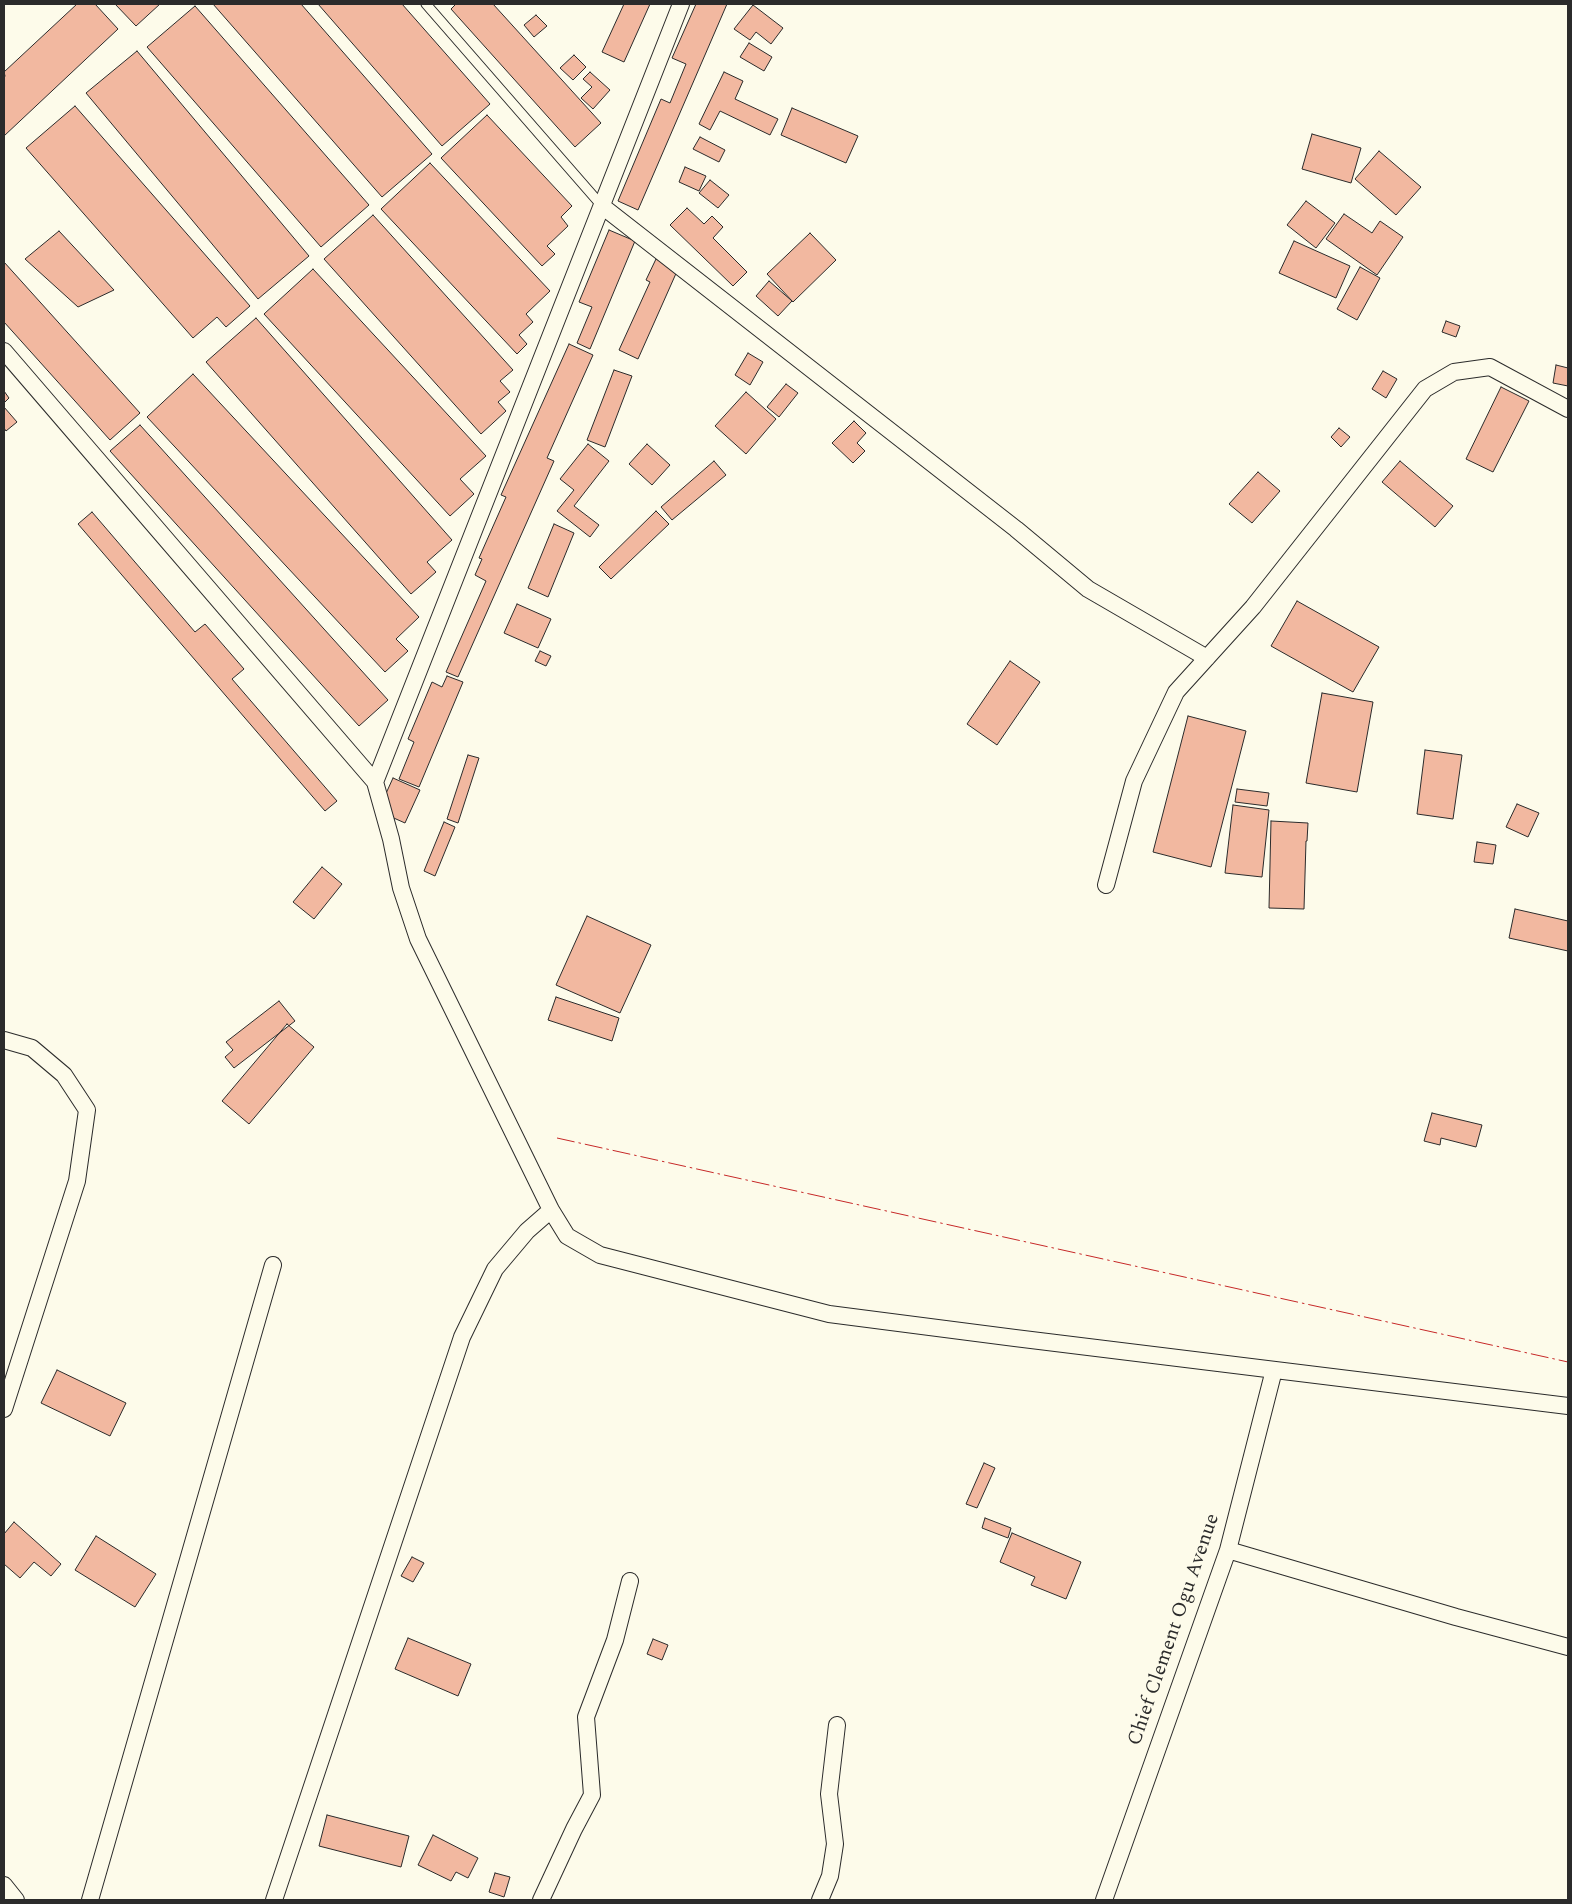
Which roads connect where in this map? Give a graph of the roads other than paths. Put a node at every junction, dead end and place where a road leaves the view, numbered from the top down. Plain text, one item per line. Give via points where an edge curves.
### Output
1 (426, 4) edge
2 (681, 4) edge
3 (602, 206) junction
4 (4, 352) edge
5 (1568, 409) edge
6 (1207, 658) junction
7 (375, 782) junction
8 (1106, 885) dead end
9 (4, 1040) edge
10 (550, 1210) junction
11 (273, 1264) dead end
12 (1274, 1370) junction
13 (1568, 1406) edge
14 (4, 1409) edge
15 (1228, 1550) junction
16 (630, 1582) dead end
17 (1568, 1647) edge
18 (837, 1725) dead end
19 (4, 1885) edge
20 (16, 1900) edge
21 (90, 1900) edge
22 (274, 1900) edge
23 (541, 1900) edge
24 (820, 1900) edge
25 (1104, 1900) edge

1 - 3 lane
2 - 3 street
3 - 6 street via 1088,589
3 - 7 street
4 - 7 street
5 - 6 street via 1490,367 1454,372 1425,388 1253,607
6 - 8 street via 1176,692 1134,781
7 - 10 street via 401,888 418,939
9 - 14 street via 32,1048 64,1075 87,1110 78,1181
10 - 12 street via 567,1236 600,1255 829,1314
10 - 22 street via 527,1231 495,1269 462,1337
11 - 21 street
12 - 13 street
12 - 15 street, Chief Clement Ogu Avenue
15 - 17 street
15 - 25 street, Chief Clement Ogu Avenue
16 - 23 street via 616,1640 586,1717 592,1795
18 - 24 street via 829,1794 835,1844 830,1876
19 - 20 street

